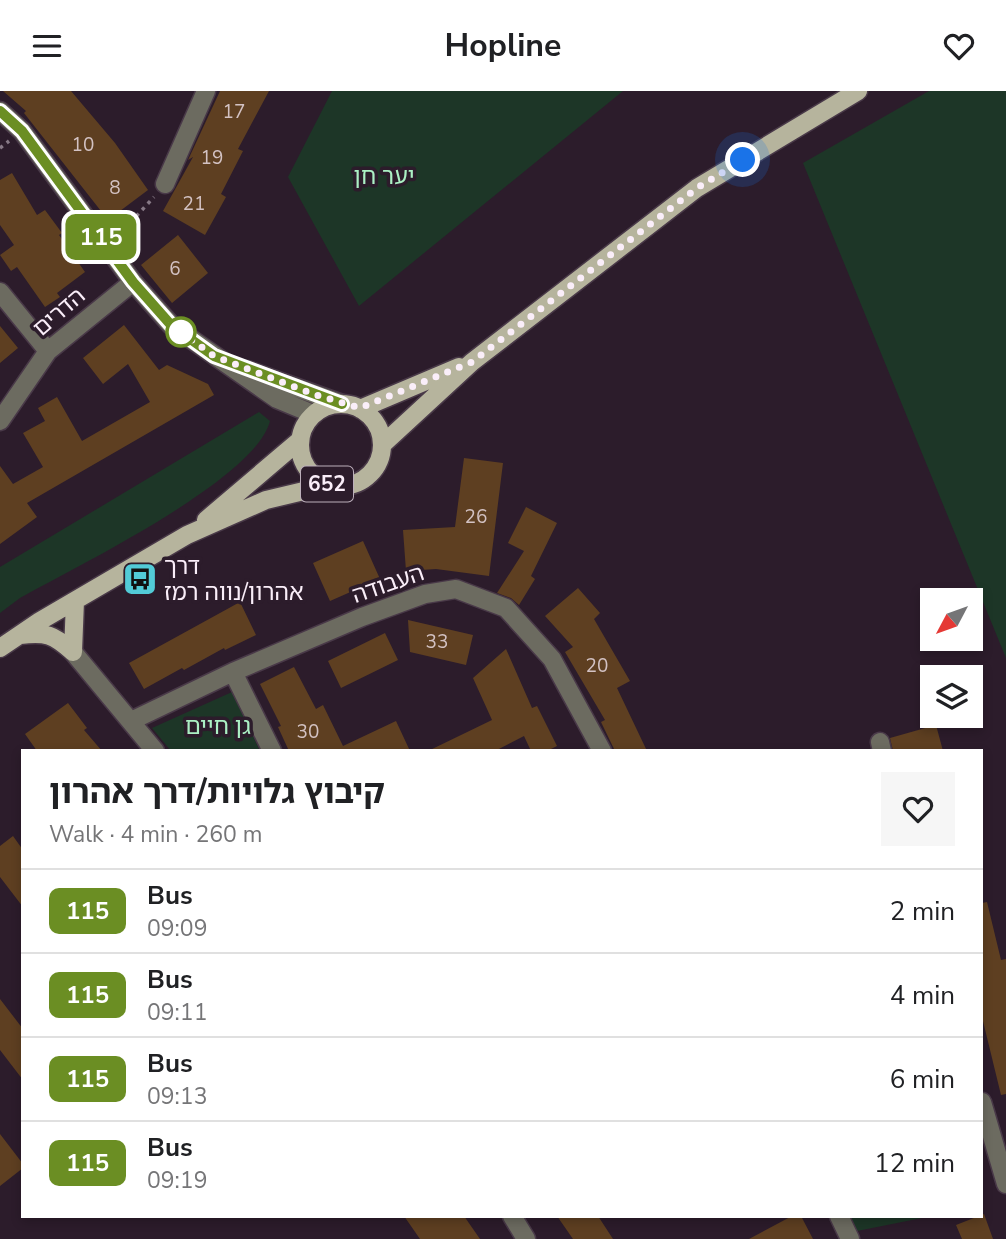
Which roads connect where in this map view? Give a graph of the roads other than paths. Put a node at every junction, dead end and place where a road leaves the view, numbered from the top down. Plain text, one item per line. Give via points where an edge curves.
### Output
1 (206, 91) edge
2 (858, 91) edge
3 (0, 111) edge
4 (165, 184) road end
5 (133, 282) junction
6 (0, 292) edge
7 (48, 351) junction
8 (214, 356) junction
9 (472, 362) junction
10 (342, 404) junction
11 (360, 408) junction
12 (313, 414) junction
13 (0, 421) edge
14 (300, 440) junction
15 (382, 445) junction
16 (329, 485) junction
17 (187, 535) junction
18 (75, 601) junction
19 (20, 635) junction
20 (0, 648) edge
21 (72, 652) junction
22 (233, 672) junction
23 (131, 720) junction
24 (153, 749) edge
25 (271, 749) edge
26 (601, 749) edge
27 (983, 1106) edge
28 (1006, 1184) edge
29 (513, 1218) edge
30 (840, 1218) edge
31 (526, 1239) edge
32 (850, 1239) edge

1 - 4 street
2 - 9 main road, 652 via 697,188
3 - 5 street via 22,131
5 - 7 street, הדרים
5 - 8 street via 171,325
6 - 7 street
7 - 13 street, הדרים
8 - 10 street
8 - 12 street via 277,399
9 - 11 main road, 652
9 - 15 main road, 652
10 - 11 main road
10 - 12 main road
11 - 15 main road via 376,423
12 - 14 main road, 652
14 - 16 main road, 652 via 306,467
14 - 17 main road, 652
15 - 16 main road, 652 via 370,475 351,485
16 - 17 main road, 652 via 266,500
17 - 18 main road, 652
18 - 19 main road, 652
18 - 21 main road
19 - 20 main road, 652
19 - 21 main road via 43,632
21 - 23 street
22 - 23 street, העבודה
22 - 25 street
22 - 26 street, העבודה via 425,594 456,589 506,608 552,659
23 - 24 street
27 - 28 street
29 - 31 street
30 - 32 street

